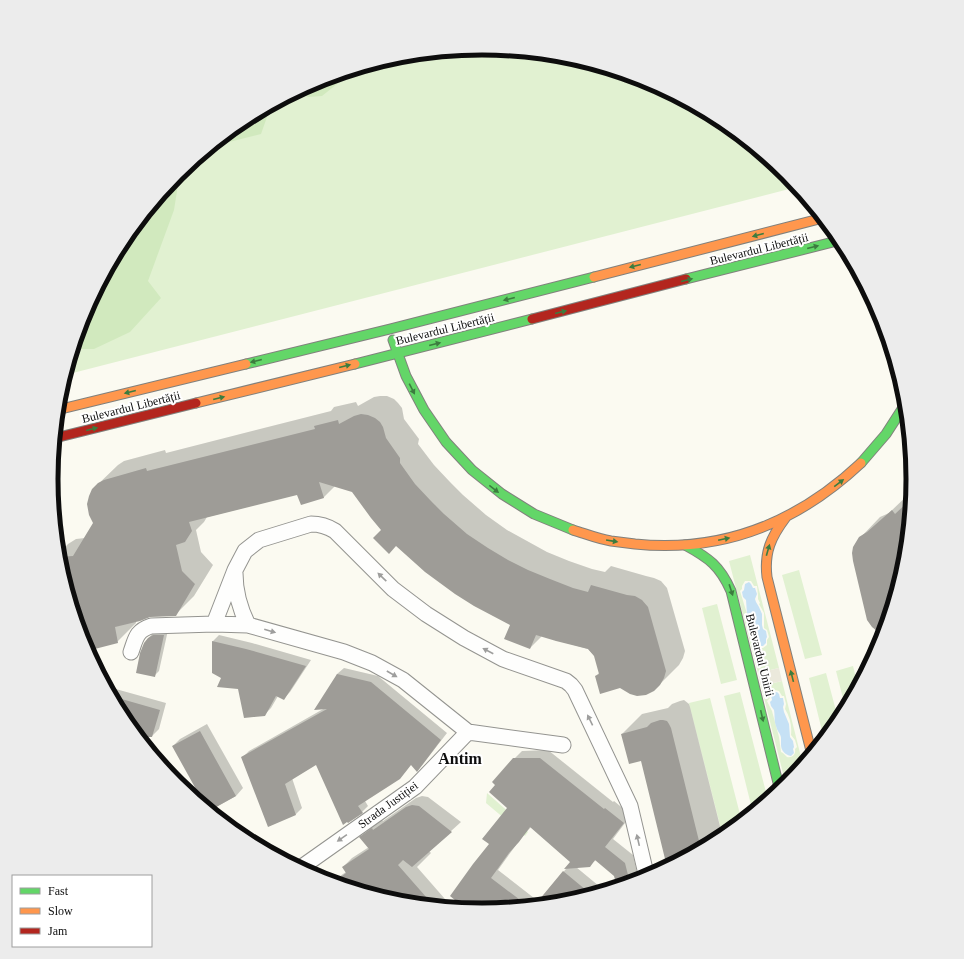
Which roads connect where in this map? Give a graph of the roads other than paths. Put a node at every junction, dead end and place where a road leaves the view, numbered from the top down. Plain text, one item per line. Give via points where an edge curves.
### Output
1 (818, 219) edge
2 (834, 242) edge
3 (390, 329) junction
4 (397, 353) junction
5 (64, 408) edge
6 (901, 412) edge
7 (60, 437) edge
8 (786, 517) junction
9 (685, 545) junction
10 (234, 570) junction
11 (214, 624) junction
12 (248, 625) junction
13 (131, 652) dead end
14 (468, 732) junction
15 (563, 745) dead end
16 (810, 748) edge
17 (778, 783) edge
18 (305, 865) edge
19 (645, 871) edge

1 -> 3 main road, Bulevardul Libertății
4 -> 2 main road, Bulevardul Libertății
3 - 4 main road
3 -> 5 main road, Bulevardul Libertății
7 -> 4 main road, Bulevardul Libertății
4 -> 9 main road via 410,386 436,430 466,465 503,495 549,521 584,534 641,545
8 -> 6 main road via 846,478 882,439
9 -> 8 main road via 736,536
16 -> 8 main road via 765,568 771,541
9 -> 17 main road, Bulevardul Unirii via 714,563 728,581
10 - 11 street
10 - 12 street via 241,611
19 -> 10 street via 630,806 575,690 566,681 503,658 426,614 393,588 329,527 311,524 259,540 245,551
11 - 12 street
11 - 13 street via 151,626 137,634
12 -> 14 street via 344,652 372,663 403,680
14 - 15 street
14 -> 18 street, Strada Justiției via 415,787

